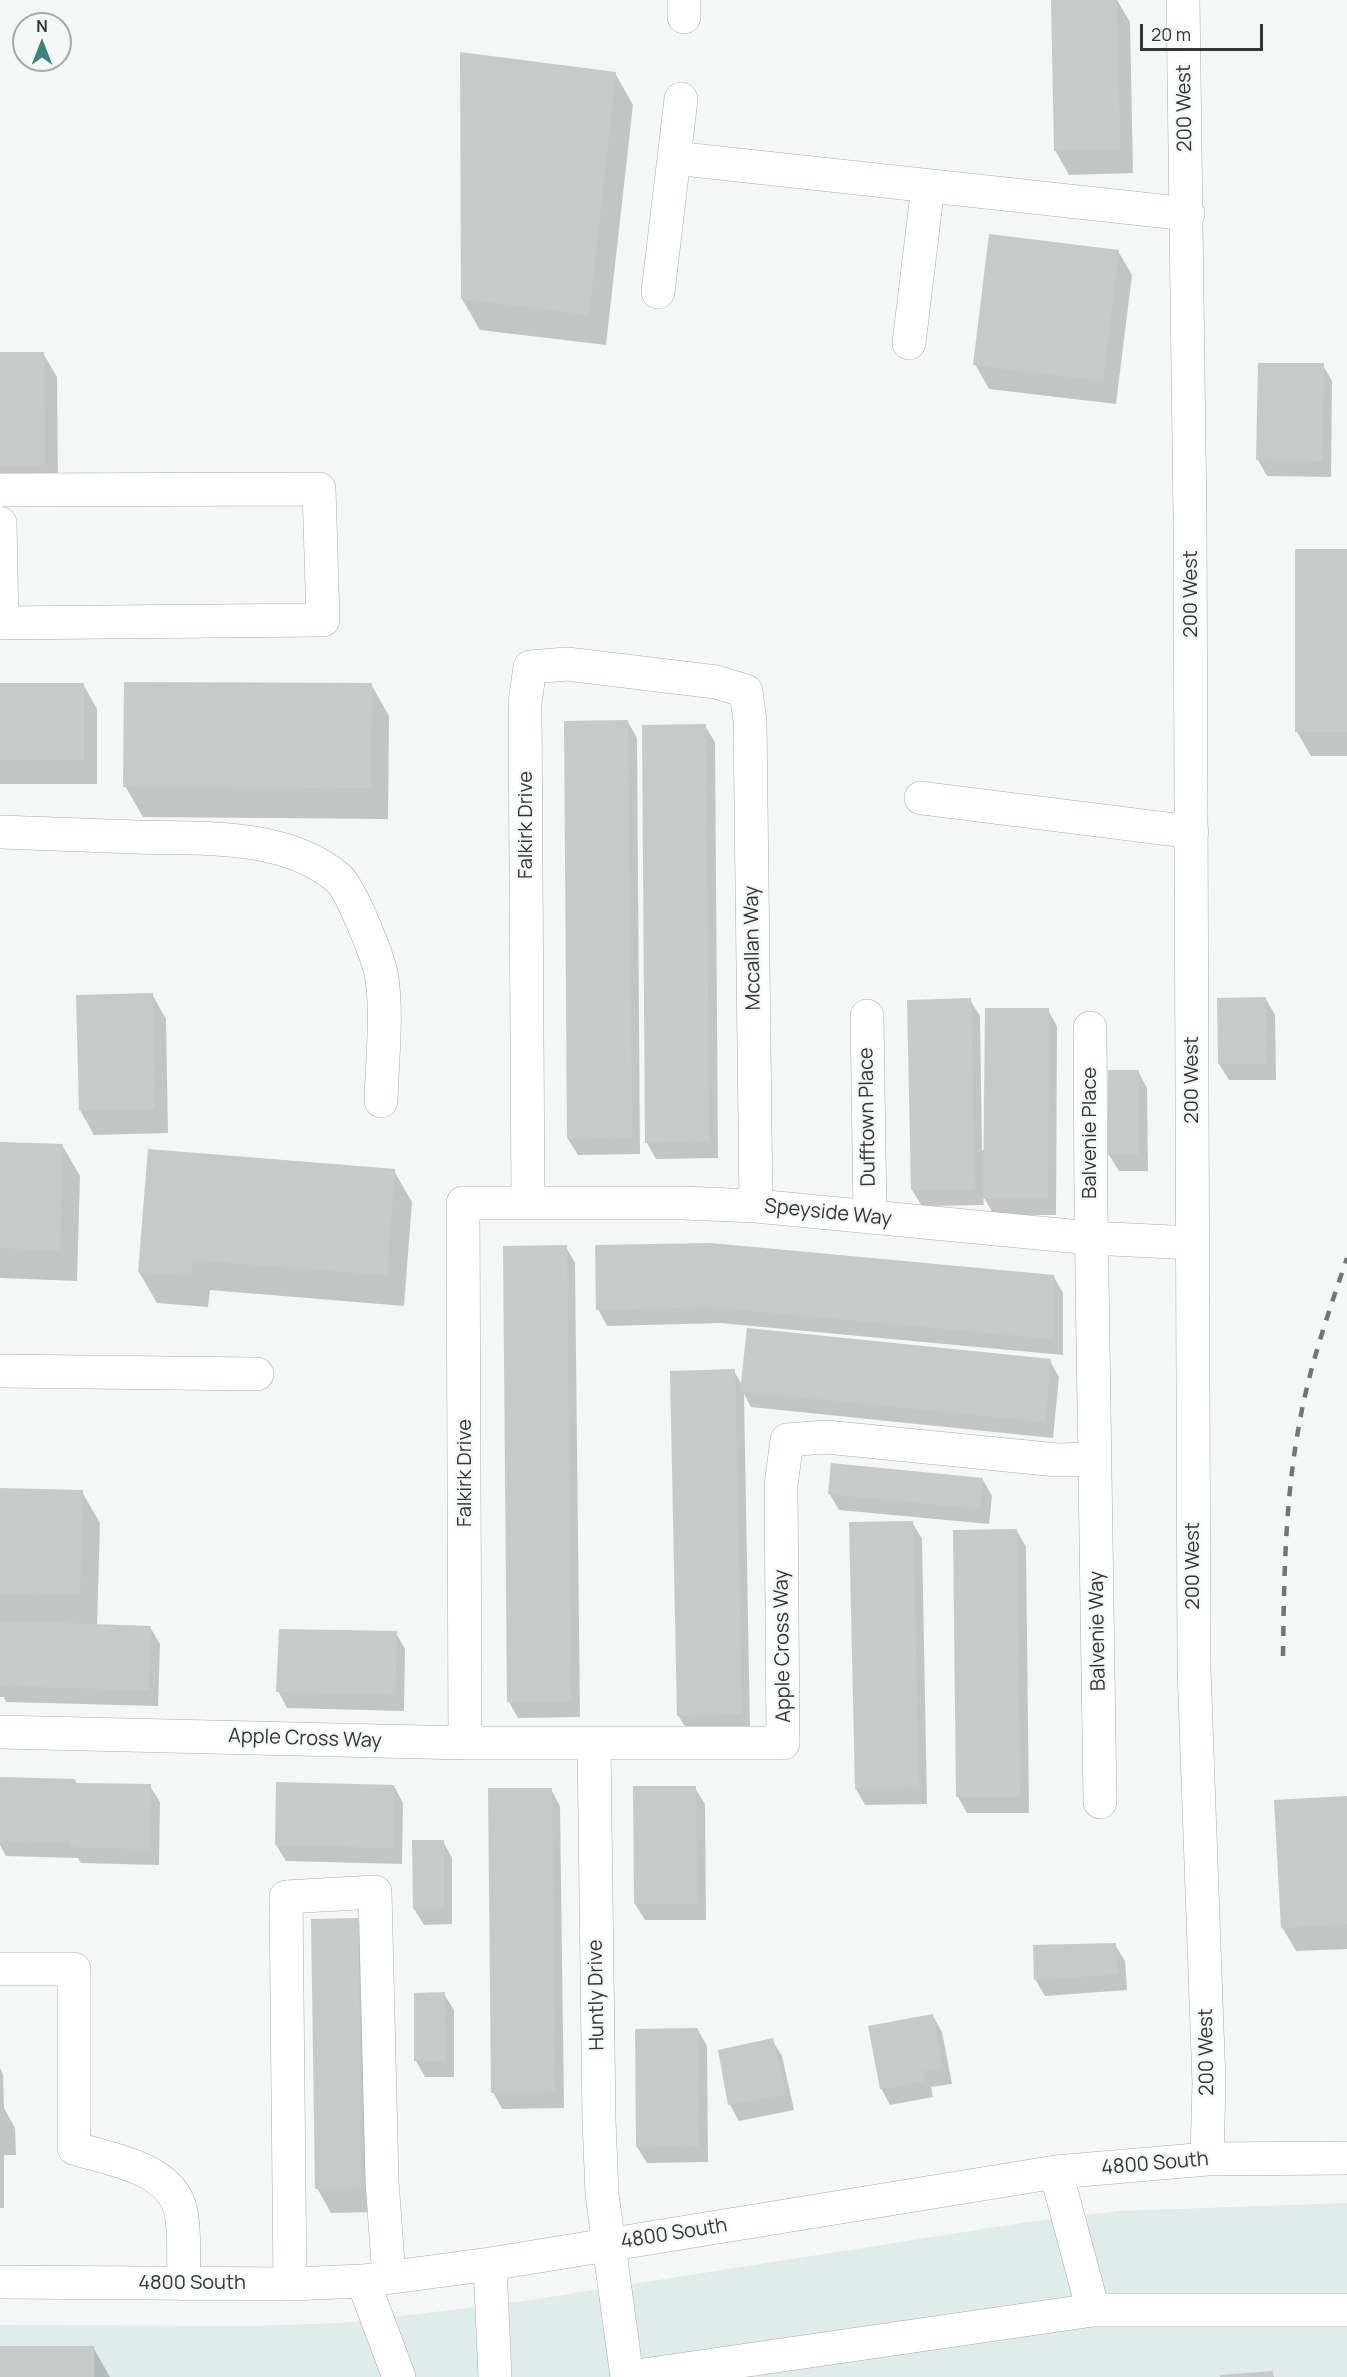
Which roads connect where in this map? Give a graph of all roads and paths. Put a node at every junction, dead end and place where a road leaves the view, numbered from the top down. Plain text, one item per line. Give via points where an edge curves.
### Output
1 (1183, 0) edge
2 (681, 99) dead end
3 (674, 158) junction
4 (928, 186) junction
5 (1188, 214) junction
6 (658, 292) dead end
7 (909, 343) dead end
8 (0, 490) edge
9 (0, 523) edge
10 (1, 623) edge
11 (746, 691) joint
12 (921, 798) dead end
13 (0, 832) edge
14 (1192, 832) junction
15 (867, 1016) dead end
16 (1090, 1028) dead end
17 (381, 1101) dead end
18 (528, 1202) junction
19 (463, 1203) joint
20 (756, 1206) junction
21 (870, 1217) junction
22 (1091, 1238) junction
23 (1192, 1243) junction
24 (0, 1371) edge
25 (257, 1374) dead end
26 (1095, 1459) junction
27 (0, 1732) edge
28 (465, 1743) junction
29 (594, 1744) junction
30 (1100, 1802) dead end
31 (0, 1969) edge
32 (1347, 2158) edge
33 (1207, 2159) junction
34 (1056, 2172) junction
35 (609, 2244) junction
36 (489, 2264) junction
37 (376, 2279) junction
38 (0, 2283) edge
39 (184, 2283) junction
40 (290, 2283) junction
41 (1093, 2310) junction
42 (1347, 2310) edge
43 (399, 2377) edge
44 (495, 2377) edge
45 (628, 2377) edge

1 - 5 street, 200 West
2 - 3 street
3 - 4 street
3 - 6 street
4 - 5 street
4 - 7 street
5 - 14 street, 200 West
8 - 10 street via 319,489 323,620
9 - 10 street
11 - 18 street, Falkirk Drive via 716,682 567,664 530,666 525,703
11 - 20 street, Mccallan Way via 750,721
12 - 14 street
13 - 17 street via 217,839 274,847 317,863 341,880 381,972
14 - 23 street, 200 West
15 - 21 street, Dufftown Place
16 - 22 street, Balvenie Place
18 - 19 street, Speyside Way
18 - 20 street, Speyside Way
19 - 28 street, Falkirk Drive
20 - 21 street, Speyside Way
21 - 22 street, Speyside Way
22 - 23 street, Speyside Way
22 - 26 street
23 - 33 street, 200 West via 1194,1669 1209,2083
24 - 25 street
26 - 29 street, Apple Cross Way via 1057,1460 826,1437 787,1440 781,1485 783,1743
26 - 30 street, Balvenie Way
27 - 28 street, Apple Cross Way
28 - 29 street, Apple Cross Way
29 - 35 street, Huntly Drive via 599,2120
31 - 39 street via 74,1969 74,2148 154,2174 172,2189 183,2216
32 - 33 street, 4800 South
33 - 34 street, 4800 South
34 - 35 street, 4800 South
34 - 41 street
35 - 36 street, 4800 South
35 - 45 street, Huntly Drive
36 - 37 street, 4800 South
36 - 44 street
37 - 40 street, 4800 South
37 - 40 street via 382,2181 375,1892 286,1897
37 - 43 street
38 - 39 street, 4800 South
39 - 40 street, 4800 South
41 - 42 street
41 - 45 street

